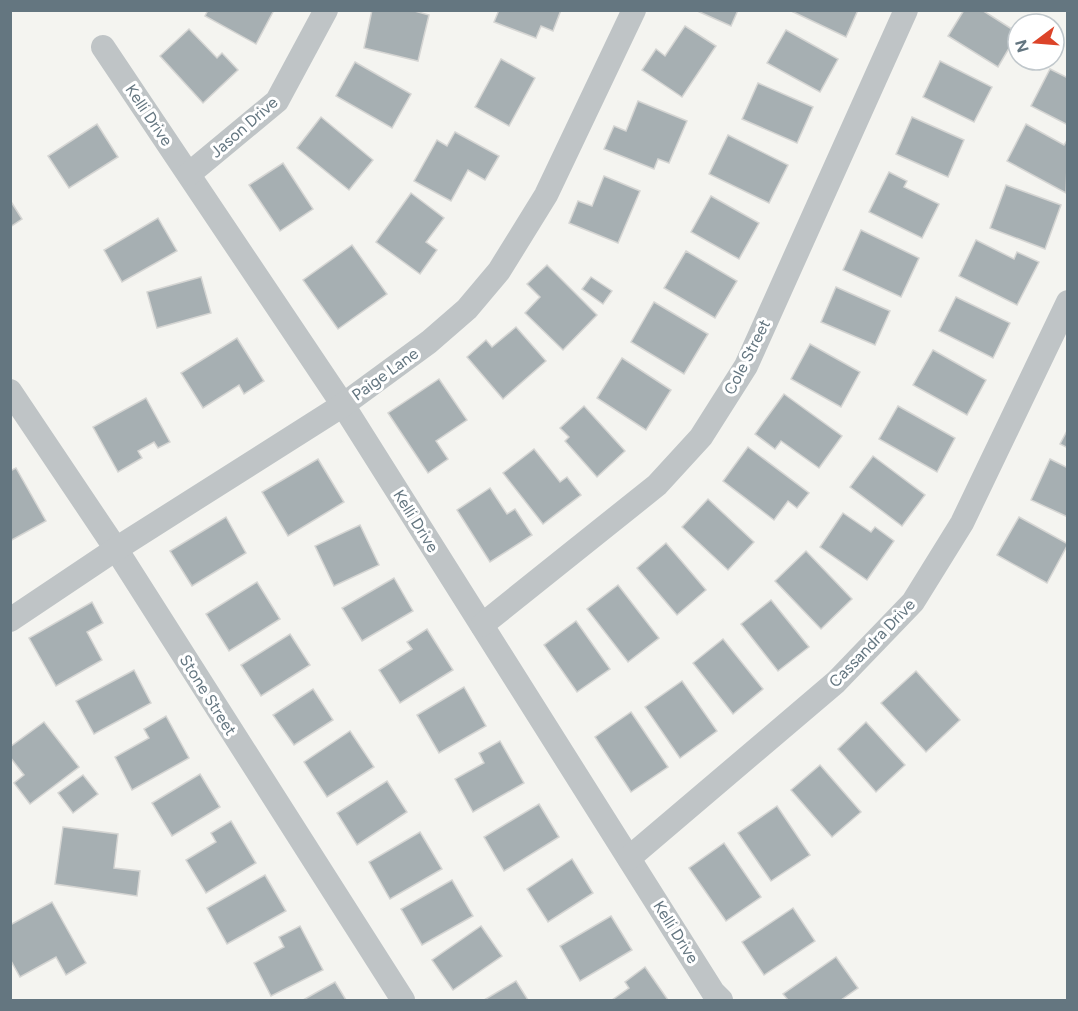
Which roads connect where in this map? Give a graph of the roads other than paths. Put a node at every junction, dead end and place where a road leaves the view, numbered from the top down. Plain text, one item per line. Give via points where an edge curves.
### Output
1 (326, 10) edge
2 (634, 10) edge
3 (906, 10) edge
4 (103, 46) dead end
5 (189, 174) junction
6 (1068, 302) edge
7 (10, 390) edge
8 (343, 405) junction
9 (116, 549) junction
10 (10, 620) edge
11 (482, 625) junction
12 (629, 858) junction
13 (403, 1000) edge
14 (721, 1000) edge

1 - 5 street, Jason Drive via 277,101
2 - 8 street, Paige Lane via 546,195 499,271 467,309 429,342
3 - 11 street, Cole Street via 746,366 701,437 657,485
4 - 5 street, Kelli Drive
5 - 8 street, Kelli Drive
6 - 12 street, Cassandra Drive via 962,523 913,602 836,682
7 - 9 street, Stone Street
8 - 9 street, Paige Lane
8 - 11 street, Kelli Drive
9 - 10 street, Paige Lane
9 - 13 street, Stone Street
11 - 12 street, Kelli Drive
12 - 14 street, Kelli Drive

